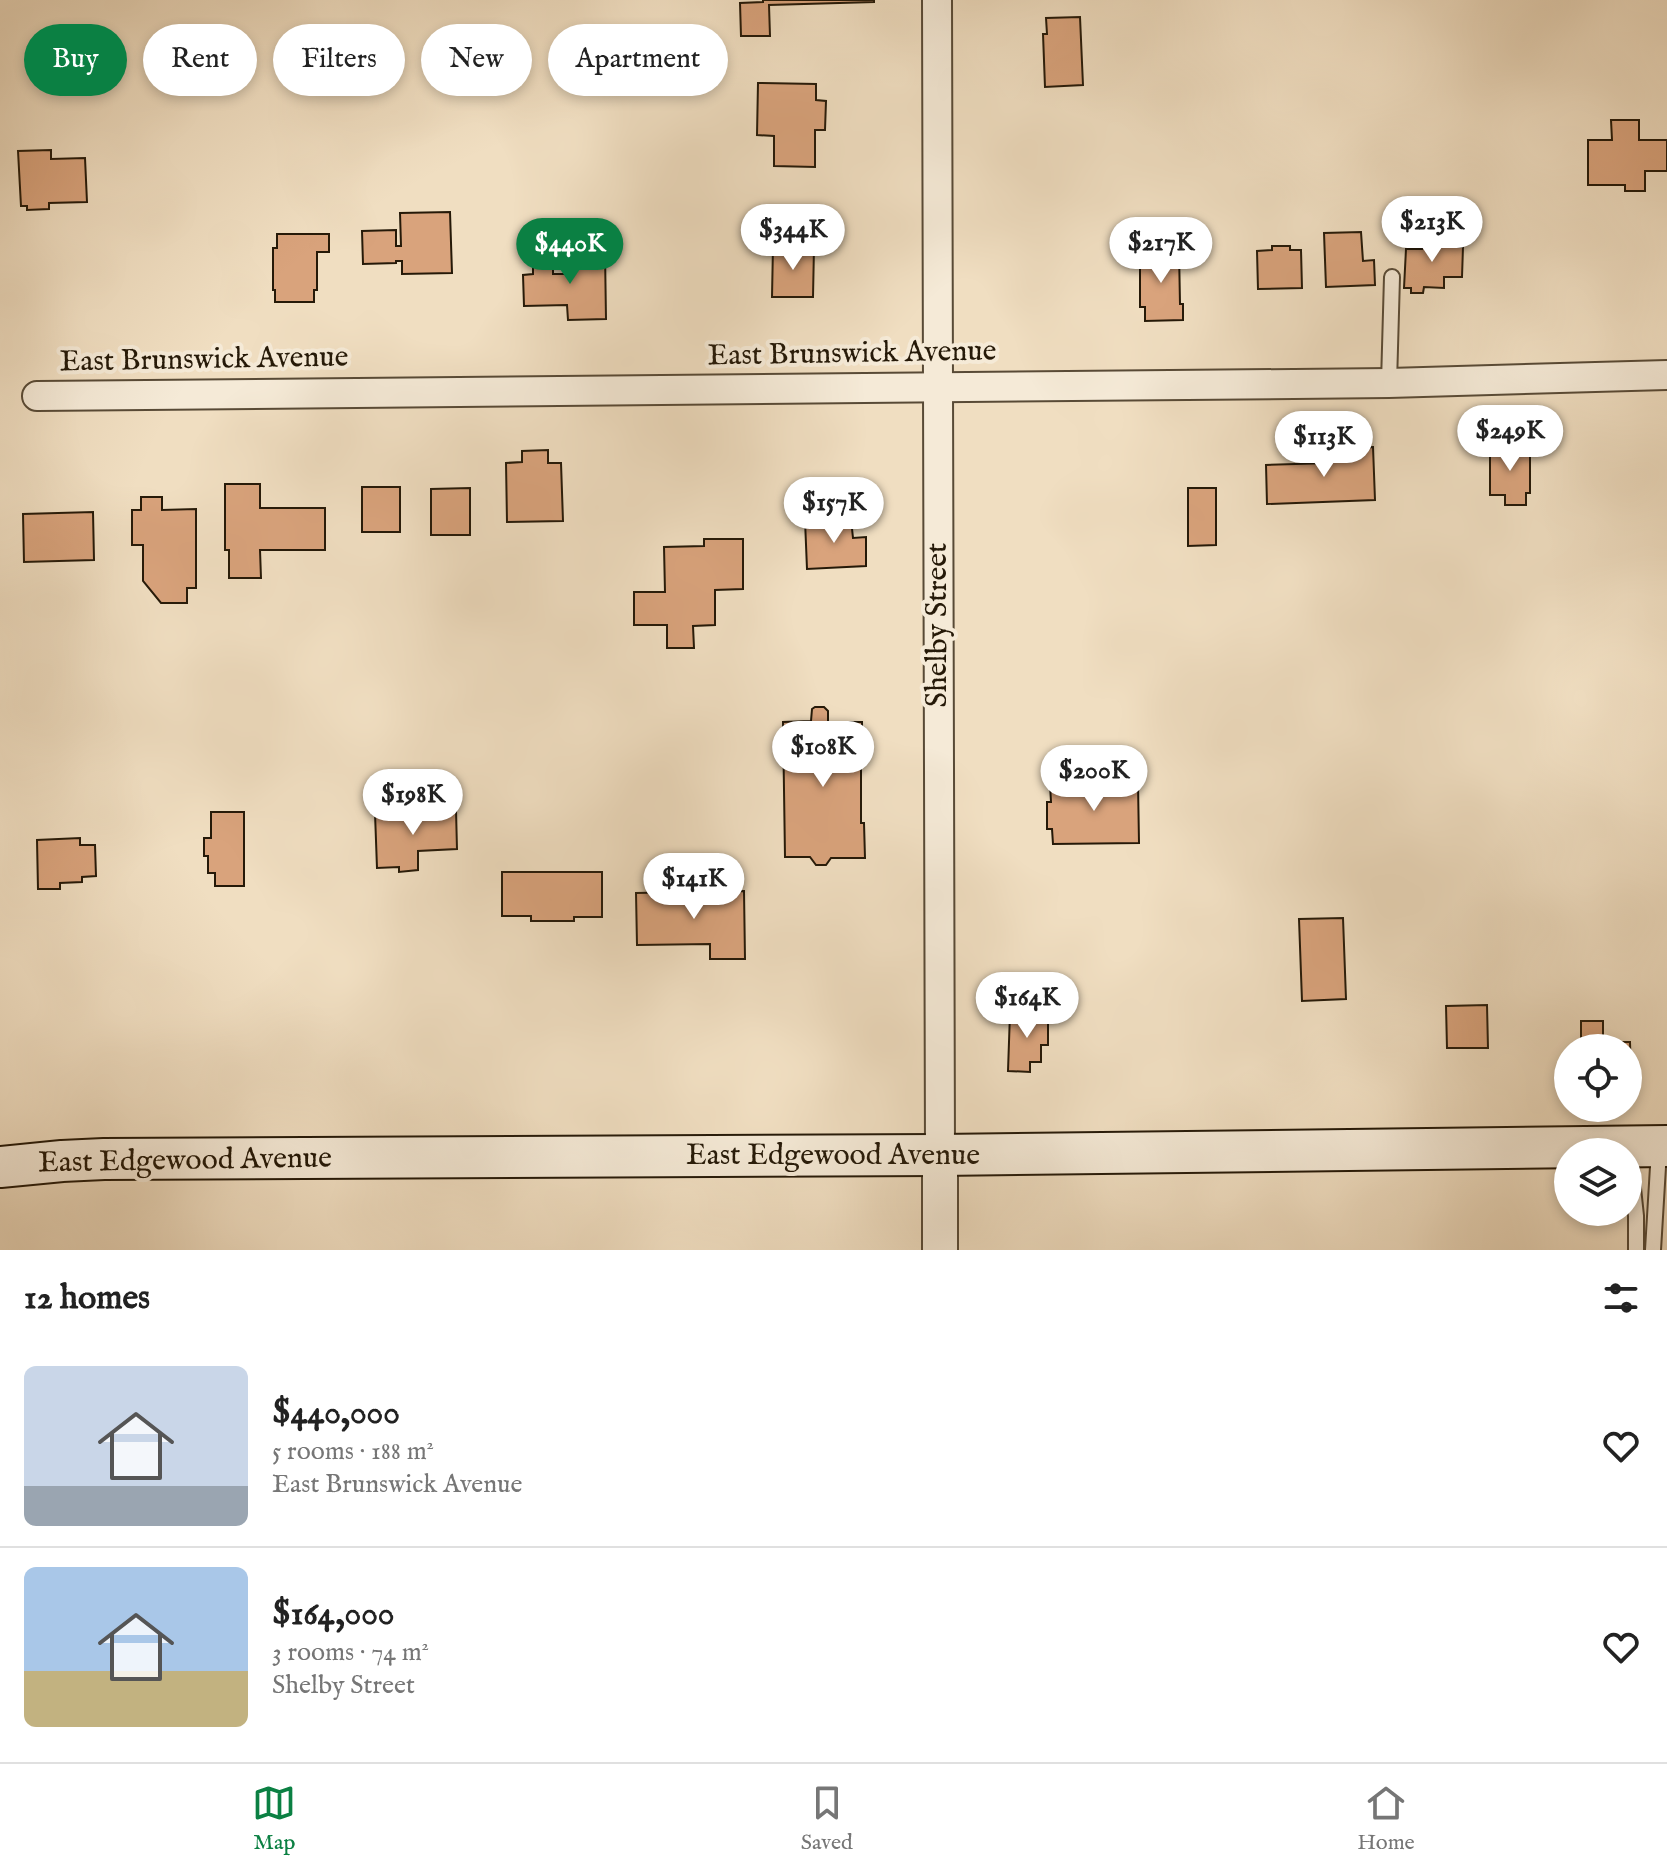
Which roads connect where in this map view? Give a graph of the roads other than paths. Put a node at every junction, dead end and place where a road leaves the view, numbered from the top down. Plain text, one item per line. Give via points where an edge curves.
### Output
1 (937, 0) edge
2 (1392, 277) dead end
3 (1667, 375) edge
4 (1389, 383) junction
5 (937, 387) junction
6 (37, 396) dead end
7 (1651, 1146) edge
8 (940, 1155) junction
9 (0, 1167) edge
10 (940, 1250) edge
11 (1636, 1250) edge
12 (1653, 1250) edge

1 - 5 street, Shelby Street
2 - 4 lane
3 - 4 street, East Brunswick Avenue
4 - 5 street, East Brunswick Avenue
5 - 6 street, East Brunswick Avenue
5 - 8 street, Shelby Street
7 - 8 main road, East Edgewood Avenue
7 - 11 lane via 1636,1216
7 - 12 lane
8 - 9 main road, East Edgewood Avenue via 104,1159
8 - 10 street, Shelby Street

